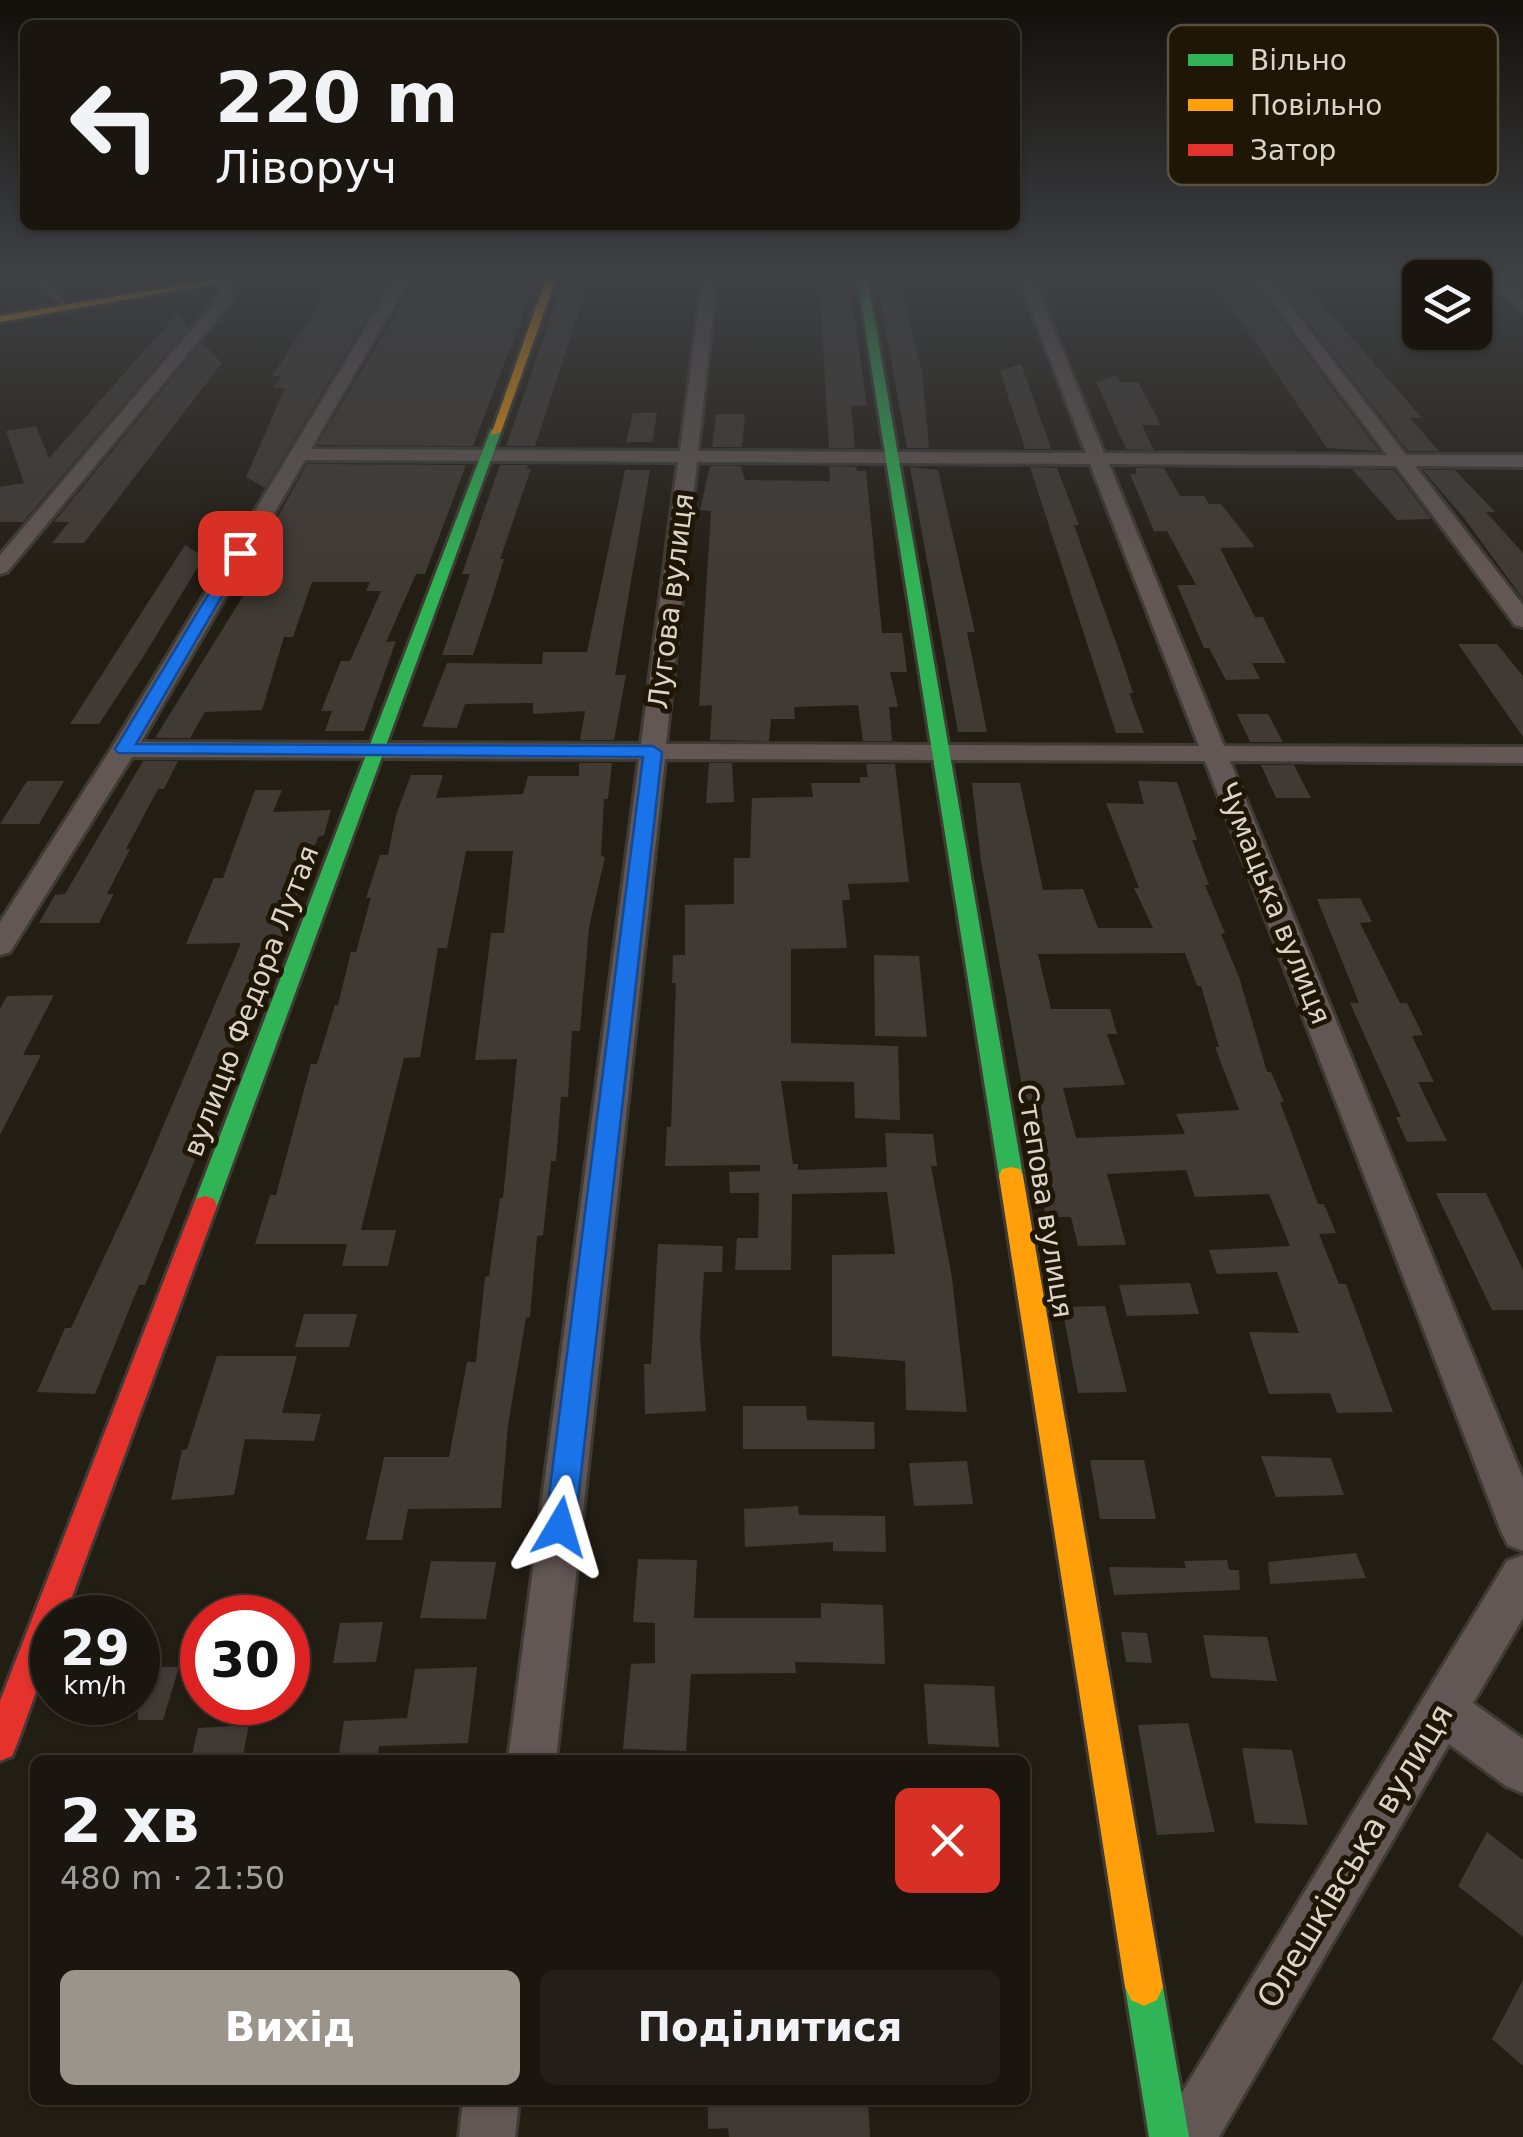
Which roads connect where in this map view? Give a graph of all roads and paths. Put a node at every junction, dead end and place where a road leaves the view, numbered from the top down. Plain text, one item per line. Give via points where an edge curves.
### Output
1 (161, 376) edge
2 (345, 376) edge
3 (515, 376) edge
4 (698, 376) edge
5 (878, 376) edge
6 (1064, 376) edge
7 (1337, 376) edge
8 (298, 454) junction
9 (486, 456) junction
10 (688, 456) junction
11 (892, 458) junction
12 (1098, 459) junction
13 (1402, 460) junction
14 (1523, 461) edge
15 (0, 568) edge
16 (1523, 620) edge
17 (124, 749) junction
18 (378, 750) junction
19 (653, 752) junction
20 (941, 752) junction
21 (1214, 754) junction
22 (1523, 755) edge
23 (0, 945) edge
24 (1523, 1530) edge
25 (1523, 1576) edge
26 (1442, 1710) junction
27 (0, 1744) edge
28 (533, 1755) edge
29 (1523, 1769) edge
30 (490, 2105) edge
31 (487, 2137) edge
32 (1169, 2137) edge
33 (1187, 2137) edge

1 - 15 street
2 - 8 street
3 - 9 street, вулицю Федора Лутая
4 - 10 street, Лугова вулиця
5 - 11 street, Степова вулиця
6 - 12 street, Чумацька вулиця
7 - 13 street
8 - 9 street
8 - 17 street
9 - 10 street
9 - 18 street, вулицю Федора Лутая
10 - 11 street
10 - 19 street, Лугова вулиця
11 - 12 street
11 - 20 street, Степова вулиця
12 - 13 street
12 - 21 street, Чумацька вулиця
13 - 14 street
13 - 16 street
17 - 18 street
17 - 23 street
18 - 19 street
18 - 27 street, вулицю Федора Лутая
19 - 20 street
19 - 28 street, Лугова вулиця
20 - 21 street
20 - 32 street, Степова вулиця
21 - 22 street
21 - 24 street, Чумацька вулиця
25 - 26 street, Олешківська вулиця
26 - 29 street
26 - 33 street, Олешківська вулиця
30 - 31 street

